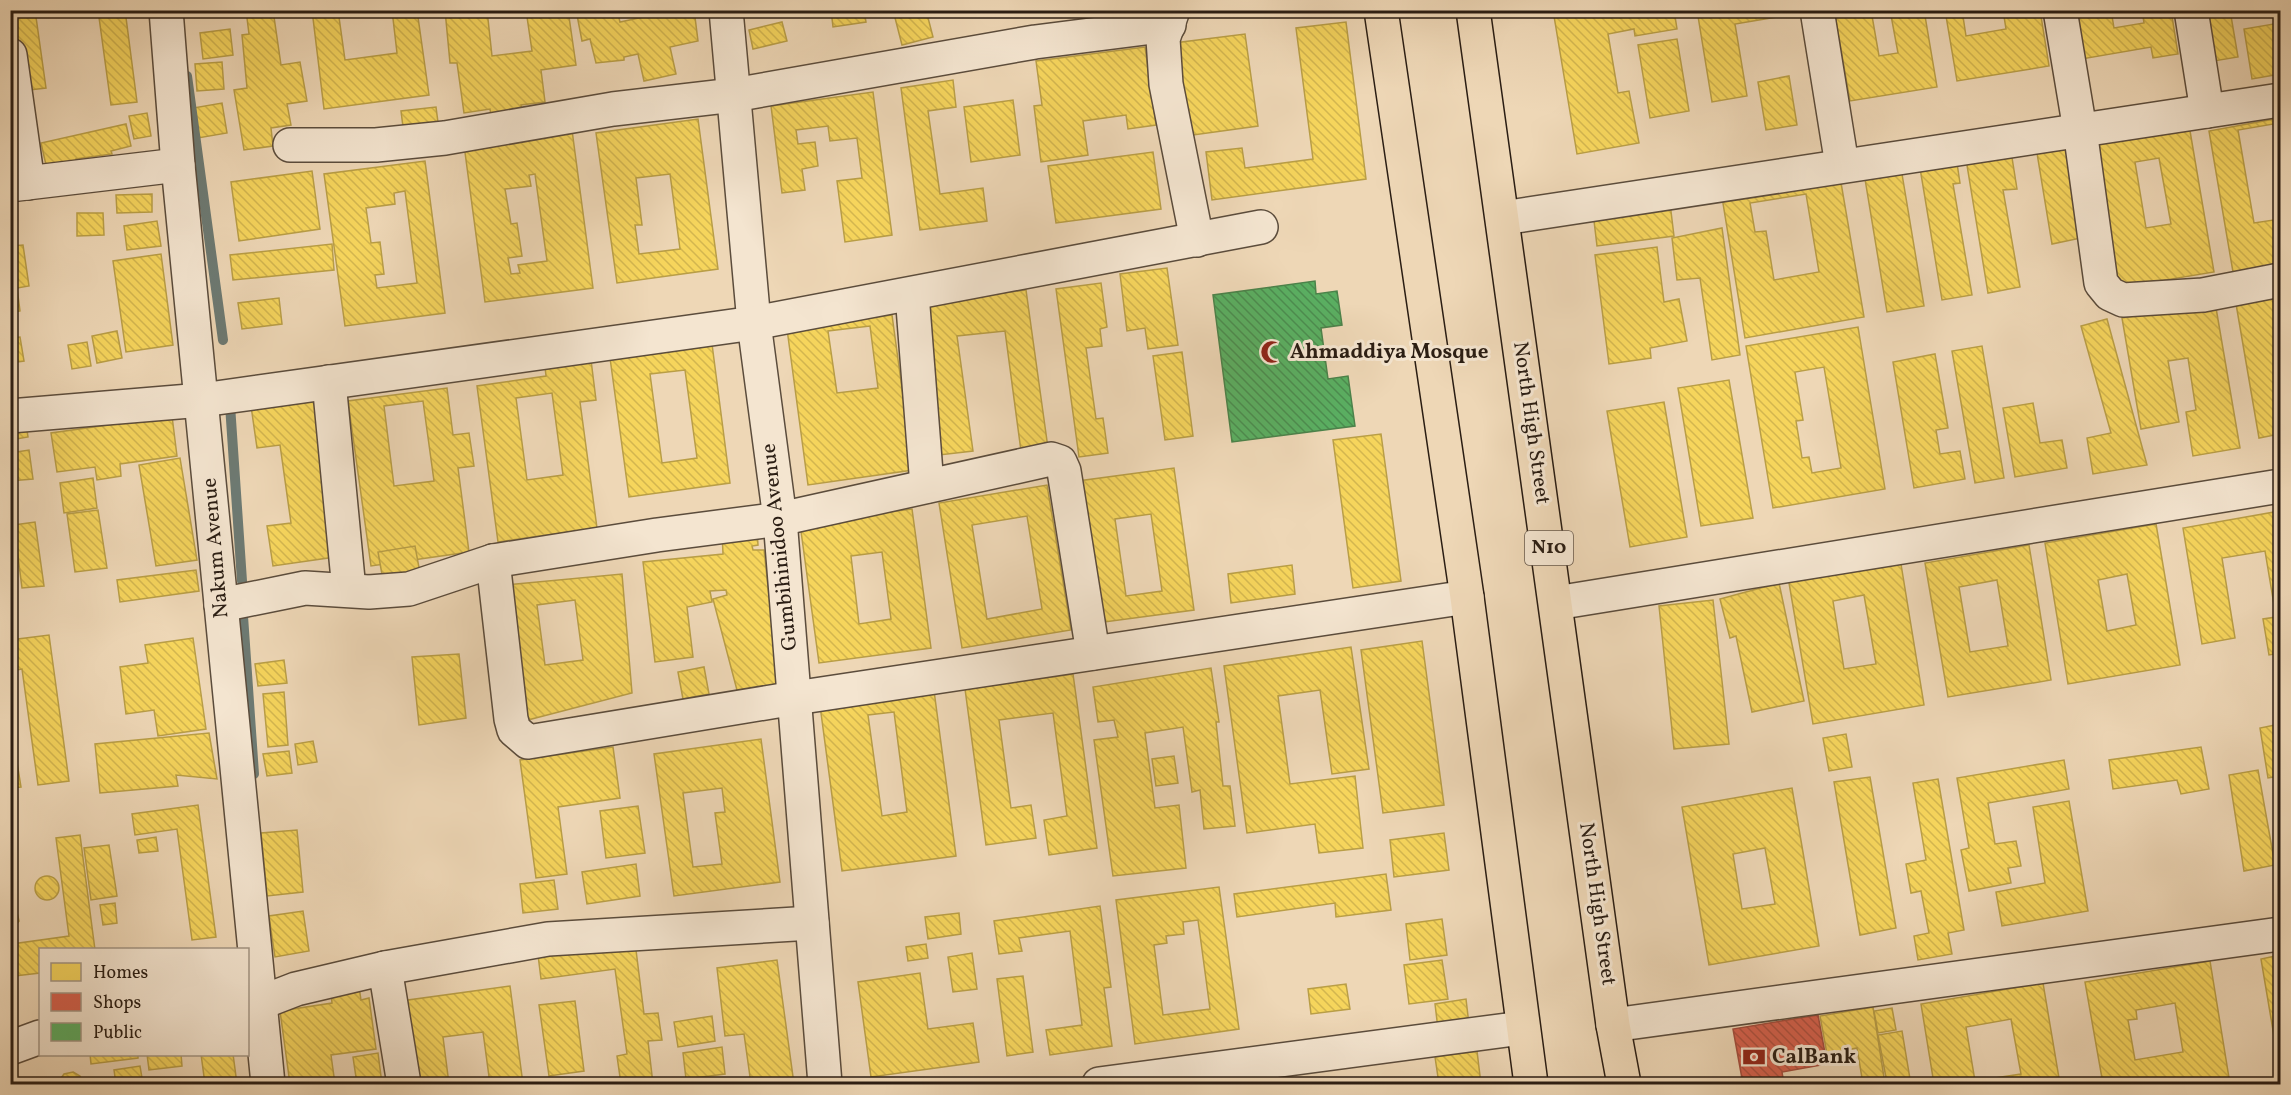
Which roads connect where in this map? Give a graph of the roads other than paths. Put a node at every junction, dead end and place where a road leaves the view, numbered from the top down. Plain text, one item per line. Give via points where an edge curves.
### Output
1 (166, 10) edge
2 (726, 10) edge
3 (1382, 10) edge
4 (1473, 10) edge
5 (1817, 10) edge
6 (2060, 10) edge
7 (2192, 10) edge
8 (1171, 18) edge
9 (10, 55) edge
10 (734, 95) junction
11 (2280, 100) edge
12 (2207, 111) junction
13 (2080, 130) junction
14 (290, 145) dead end
15 (178, 165) junction
16 (1842, 165) junction
17 (19, 184) edge
18 (1503, 218) junction
19 (1261, 227) dead end
20 (1197, 240) junction
21 (2280, 280) edge
22 (912, 294) junction
23 (754, 323) junction
24 (329, 382) junction
25 (202, 400) junction
26 (10, 416) edge
27 (927, 486) junction
28 (2280, 486) edge
29 (780, 519) junction
30 (493, 561) junction
31 (348, 590) junction
32 (1467, 597) junction
33 (1557, 603) junction
34 (221, 605) junction
35 (1093, 653) junction
36 (795, 698) junction
37 (812, 923) junction
38 (2280, 934) edge
39 (385, 968) junction
40 (254, 1003) edge
41 (1613, 1025) junction
42 (1522, 1028) junction
43 (39, 1037) edge
44 (10, 1048) edge
45 (268, 1084) edge
46 (404, 1084) edge
47 (825, 1084) edge
48 (1099, 1084) edge
49 (1531, 1084) edge
50 (1624, 1084) edge

1 - 15 street, Nakum Avenue
2 - 10 street, Gumbihinidoo Avenue
3 - 32 highway
4 - 18 highway, North High Street / N10
5 - 16 street
6 - 13 street
7 - 12 street
8 - 10 street
8 - 20 street via 1163,39 1166,84
9 - 17 street
10 - 14 street via 613,109 445,138 376,145
10 - 23 street, Gumbihinidoo Avenue
11 - 12 street
12 - 13 street
13 - 16 street
13 - 21 street via 2101,282 2110,294 2123,300 2203,295
15 - 17 street
15 - 25 street, Nakum Avenue
16 - 18 street
18 - 33 highway, North High Street / N10
19 - 20 street
20 - 22 street
22 - 23 street
22 - 27 street
23 - 24 street
23 - 29 street, Gumbihinidoo Avenue
24 - 25 street
24 - 31 street
25 - 26 street
25 - 34 street, Nakum Avenue
27 - 29 street
27 - 35 street via 1051,459 1060,462
28 - 33 street
29 - 30 street
29 - 36 street, Gumbihinidoo Avenue
30 - 31 street via 409,589
30 - 36 street via 511,718 514,730 528,742
31 - 34 street via 305,588
32 - 35 street
32 - 42 highway
33 - 41 highway, North High Street / N10
34 - 40 street, Nakum Avenue
35 - 36 street
36 - 37 street, Gumbihinidoo Avenue
37 - 39 street via 548,939
37 - 47 street, Gumbihinidoo Avenue
38 - 41 street
39 - 40 street
39 - 46 street
40 - 45 street, Nakum Avenue
41 - 50 highway, North High Street / N10
42 - 48 street
42 - 49 highway
43 - 44 street

